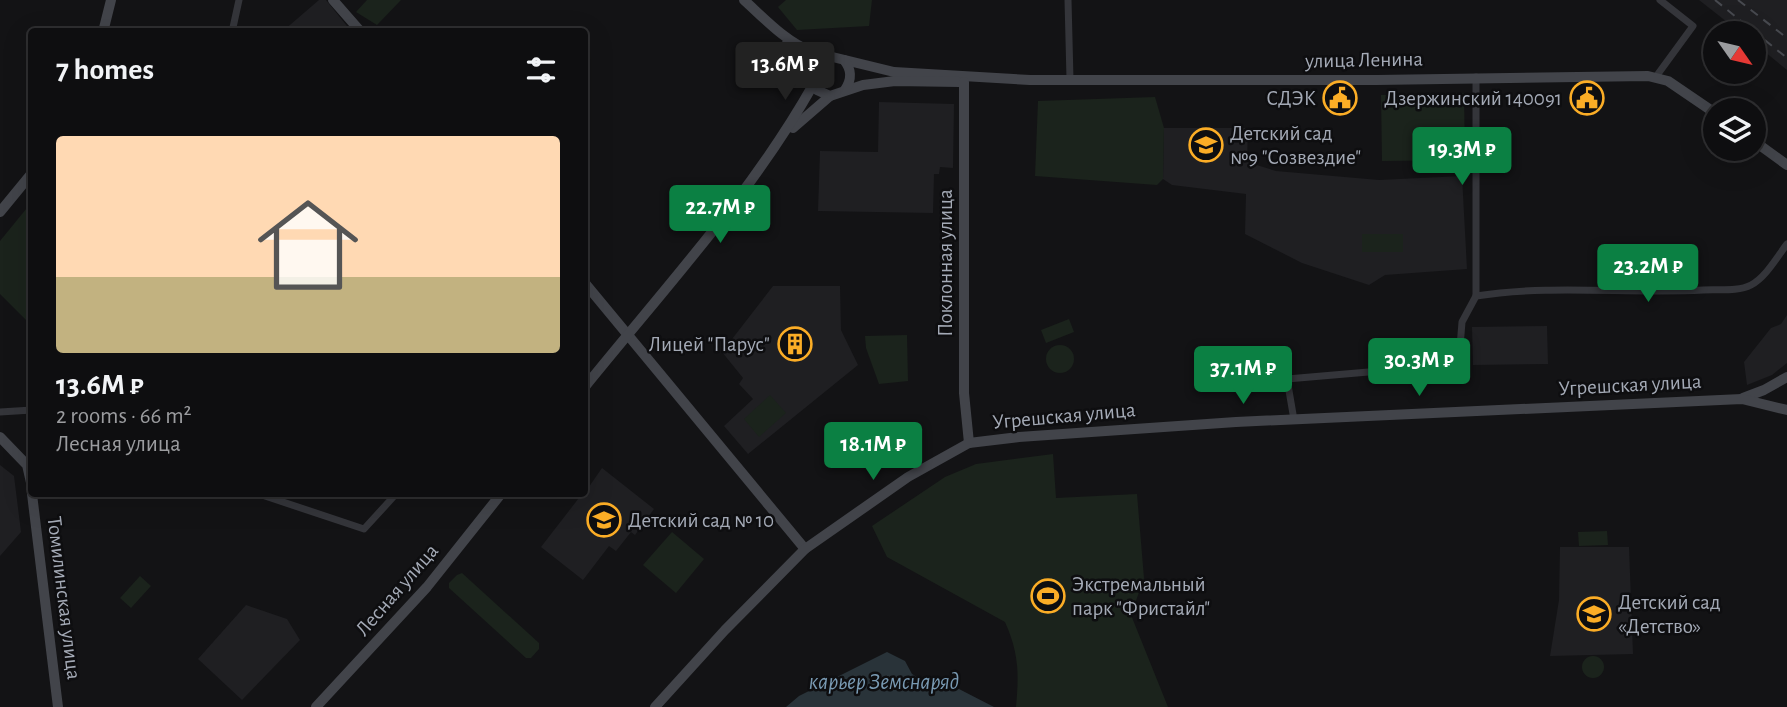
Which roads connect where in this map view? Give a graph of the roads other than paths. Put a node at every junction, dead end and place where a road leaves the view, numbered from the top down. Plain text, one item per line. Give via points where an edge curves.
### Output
1 (111, 0) edge
2 (239, 0) edge
3 (333, 0) edge
4 (744, 0) edge
5 (1068, 0) edge
6 (1660, 0) edge
7 (104, 28) edge
8 (233, 28) edge
9 (358, 28) edge
10 (781, 35) junction
11 (838, 58) junction
12 (811, 72) junction
13 (1476, 77) junction
14 (1655, 78) junction
15 (1003, 79) junction
16 (1070, 79) junction
17 (964, 82) junction
18 (813, 85) junction
19 (845, 90) junction
20 (830, 96) junction
21 (1703, 105) edge
22 (785, 134) junction
23 (1766, 150) edge
24 (1787, 165) edge
25 (28, 178) edge
26 (0, 212) edge
27 (1787, 244) edge
28 (588, 287) edge
29 (1476, 296) junction
30 (628, 334) junction
31 (1785, 378) edge
32 (588, 383) edge
33 (1742, 399) junction
34 (1785, 408) edge
35 (28, 410) edge
36 (0, 412) edge
37 (1294, 420) junction
38 (0, 437) edge
39 (969, 443) junction
40 (28, 469) edge
41 (32, 497) edge
42 (268, 497) edge
43 (393, 497) edge
44 (499, 497) edge
45 (805, 549) junction
46 (58, 707) edge
47 (316, 707) edge
48 (655, 707) edge

1 - 7 street
2 - 8 street
3 - 9 street
4 - 10 street, улица Ленина
5 - 16 street
6 - 14 street via 1693,26
10 - 11 street, улица Ленина via 813,52
10 - 12 street, улица Ленина
11 - 12 street via 818,61
11 - 15 street, улица Ленина via 894,72
11 - 19 street via 848,65 851,76
12 - 18 street
13 - 14 street, улица Ленина
13 - 16 street, улица Ленина
13 - 29 street
14 - 21 street, улица Ленина
15 - 16 street, улица Ленина
15 - 17 street, улица Ленина
17 - 19 street, улица Ленина via 894,81
17 - 39 street, Поклонная улица via 964,393
18 - 20 street
18 - 22 street
19 - 20 street, улица Ленина
20 - 22 street, улица Ленина
22 - 30 street
23 - 24 street
25 - 26 street
27 - 29 street via 1759,279 1742,288 1514,290
28 - 30 street
29 - 37 street via 1462,321 1459,359 1450,365 1287,379
30 - 32 street
30 - 45 street
31 - 33 street, Угрешская улица
31 - 34 street, Угрешская улица via 1777,391
33 - 34 street, Угрешская улица
33 - 37 street, Угрешская улица
35 - 36 street
37 - 39 street, Угрешская улица
38 - 40 street
39 - 45 street, Угрешская улица via 908,477
41 - 46 street, Томилинская улица
42 - 43 street via 364,529
44 - 47 street, Лесная улица via 427,587
45 - 48 street, Угрешская улица

